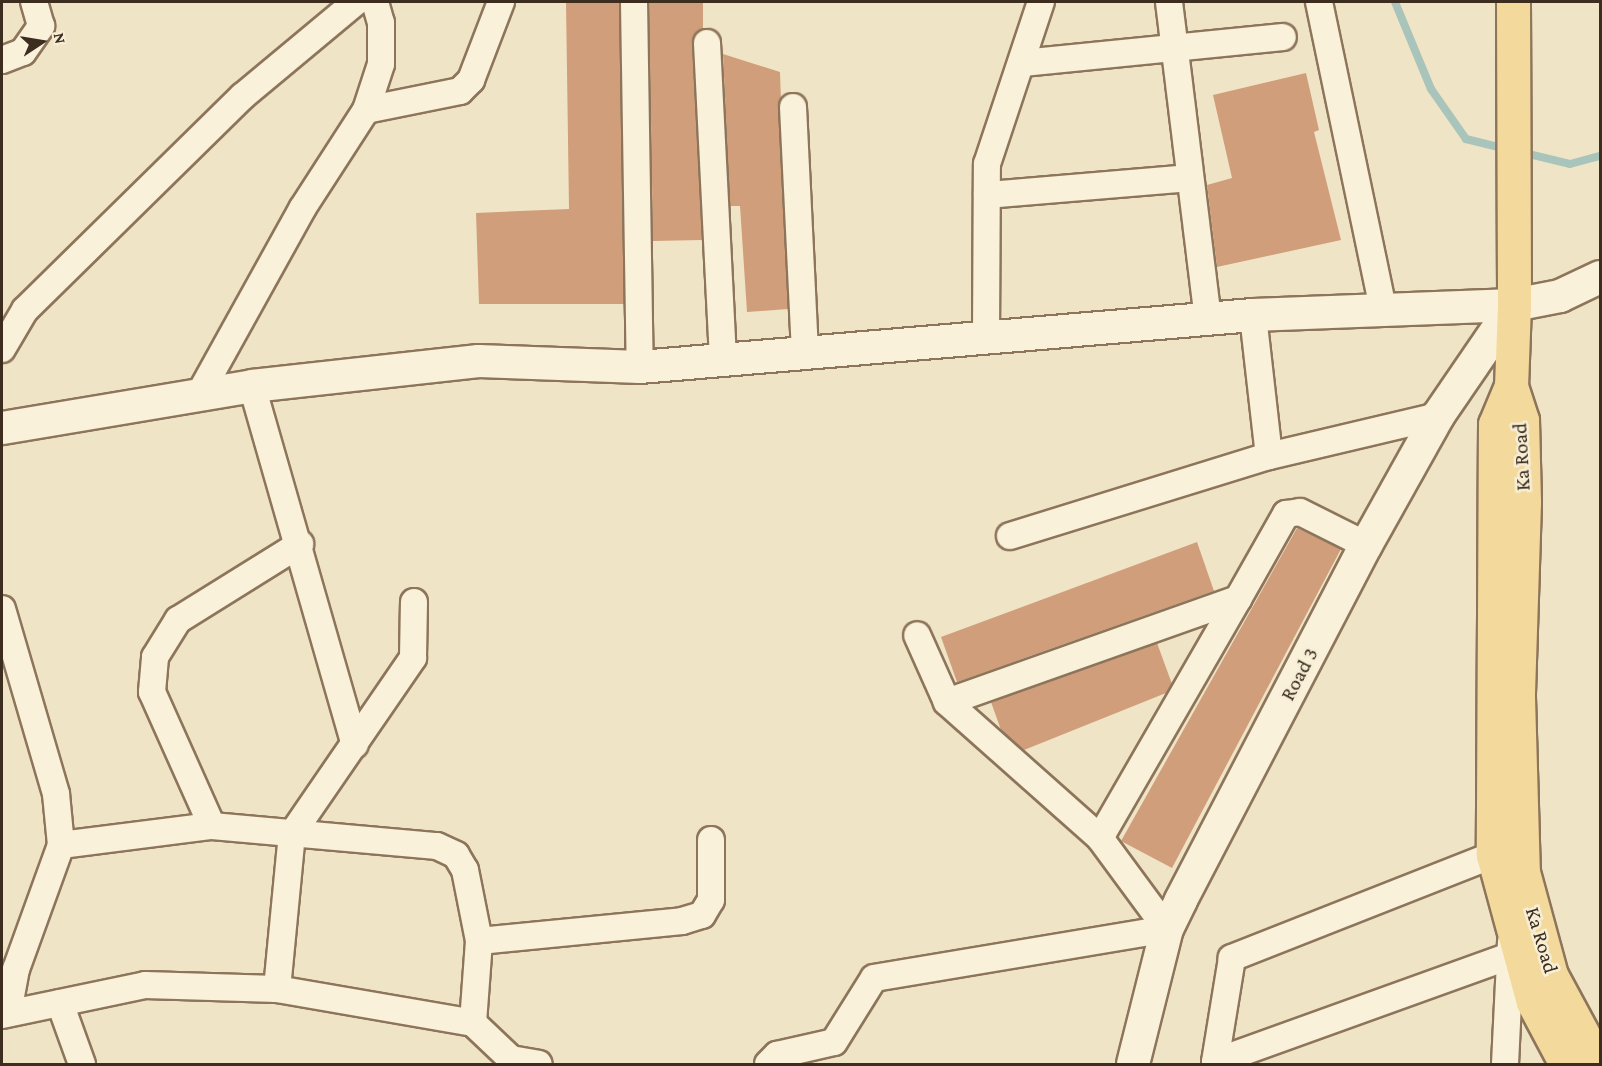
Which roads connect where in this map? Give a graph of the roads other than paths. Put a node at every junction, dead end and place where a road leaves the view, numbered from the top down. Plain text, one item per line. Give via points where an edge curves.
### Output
1 (34, 2) edge
2 (356, 2) edge
3 (375, 2) edge
4 (501, 2) edge
5 (634, 2) edge
6 (1041, 2) edge
7 (1169, 2) edge
8 (1319, 2) edge
9 (1513, 2) edge
10 (1283, 38) dead end
11 (706, 43) dead end
12 (1173, 48) junction
13 (2, 60) edge
14 (1023, 63) junction
15 (793, 107) dead end
16 (366, 110) junction
17 (1189, 178) junction
18 (987, 195) junction
19 (1600, 277) edge
20 (1514, 305) junction
21 (1383, 308) junction
22 (1253, 315) junction
23 (1208, 319) junction
24 (986, 338) junction
25 (2, 349) edge
26 (805, 353) junction
27 (723, 360) junction
28 (640, 367) junction
29 (252, 386) junction
30 (1510, 386) junction
31 (199, 395) junction
32 (1438, 416) junction
33 (2, 428) edge
34 (1269, 456) junction
35 (1010, 536) dead end
36 (300, 544) junction
37 (1366, 545) junction
38 (1238, 599) junction
39 (414, 602) dead end
40 (2, 609) edge
41 (917, 635) dead end
42 (947, 702) junction
43 (355, 745) junction
44 (212, 826) junction
45 (292, 834) junction
46 (1100, 838) junction
47 (711, 840) dead end
48 (61, 845) junction
49 (1493, 855) junction
50 (1167, 929) junction
51 (1518, 939) junction
52 (479, 940) junction
53 (9, 962) edge
54 (277, 989) junction
55 (60, 1003) junction
56 (1554, 1012) junction
57 (5, 1013) edge
58 (473, 1023) junction
59 (82, 1065) edge
60 (539, 1065) edge
61 (768, 1065) edge
62 (1133, 1065) edge
63 (1505, 1065) edge
64 (1566, 1065) edge
65 (1599, 1065) edge

1 - 13 street via 41,26 23,52
2 - 25 street via 218,121 26,310
3 - 16 street via 381,23 381,64
4 - 16 street via 471,80 460,91
5 - 28 street
6 - 14 street
7 - 12 street
8 - 21 street
9 - 20 main road
10 - 12 street
11 - 27 street
12 - 14 street
12 - 17 street
14 - 18 street via 987,164
15 - 26 street
16 - 31 street via 302,209
17 - 18 street
17 - 23 street
18 - 24 street
19 - 20 street via 1560,296
20 - 21 street
20 - 30 main road
20 - 32 street, Road 3
21 - 22 street
22 - 23 street
22 - 34 street
23 - 24 street
24 - 26 street
26 - 27 street
27 - 28 street
28 - 29 street via 479,361
29 - 31 street
29 - 36 street
30 - 49 main road, Ka Road via 1495,424
30 - 51 main road, Ka Road via 1522,420 1524,502
31 - 33 street
32 - 34 street
32 - 37 street, Road 3
34 - 35 street
36 - 43 street
36 - 44 street via 178,620 154,657 152,692
37 - 38 street via 1300,512 1286,514
37 - 50 street, Road 3
38 - 42 street
38 - 46 street
39 - 43 street via 413,658
40 - 48 street via 56,794
41 - 42 street
42 - 46 street
43 - 45 street
44 - 45 street
44 - 48 street
45 - 52 street via 437,846 456,855
45 - 54 street
46 - 50 street
47 - 52 street via 711,900 702,915 682,921
48 - 53 street
49 - 51 main road, Ka Road
49 - 51 street via 1232,958 1215,1062
50 - 61 street via 874,978 834,1042 777,1055
50 - 62 street, Road 3
51 - 56 main road, Ka Road
51 - 63 street
52 - 58 street
53 - 57 street
54 - 55 street via 145,986
54 - 58 street
55 - 57 street
55 - 59 street
56 - 64 main road, Ka Road
56 - 65 main road, Ka Road
58 - 60 street via 511,1059

